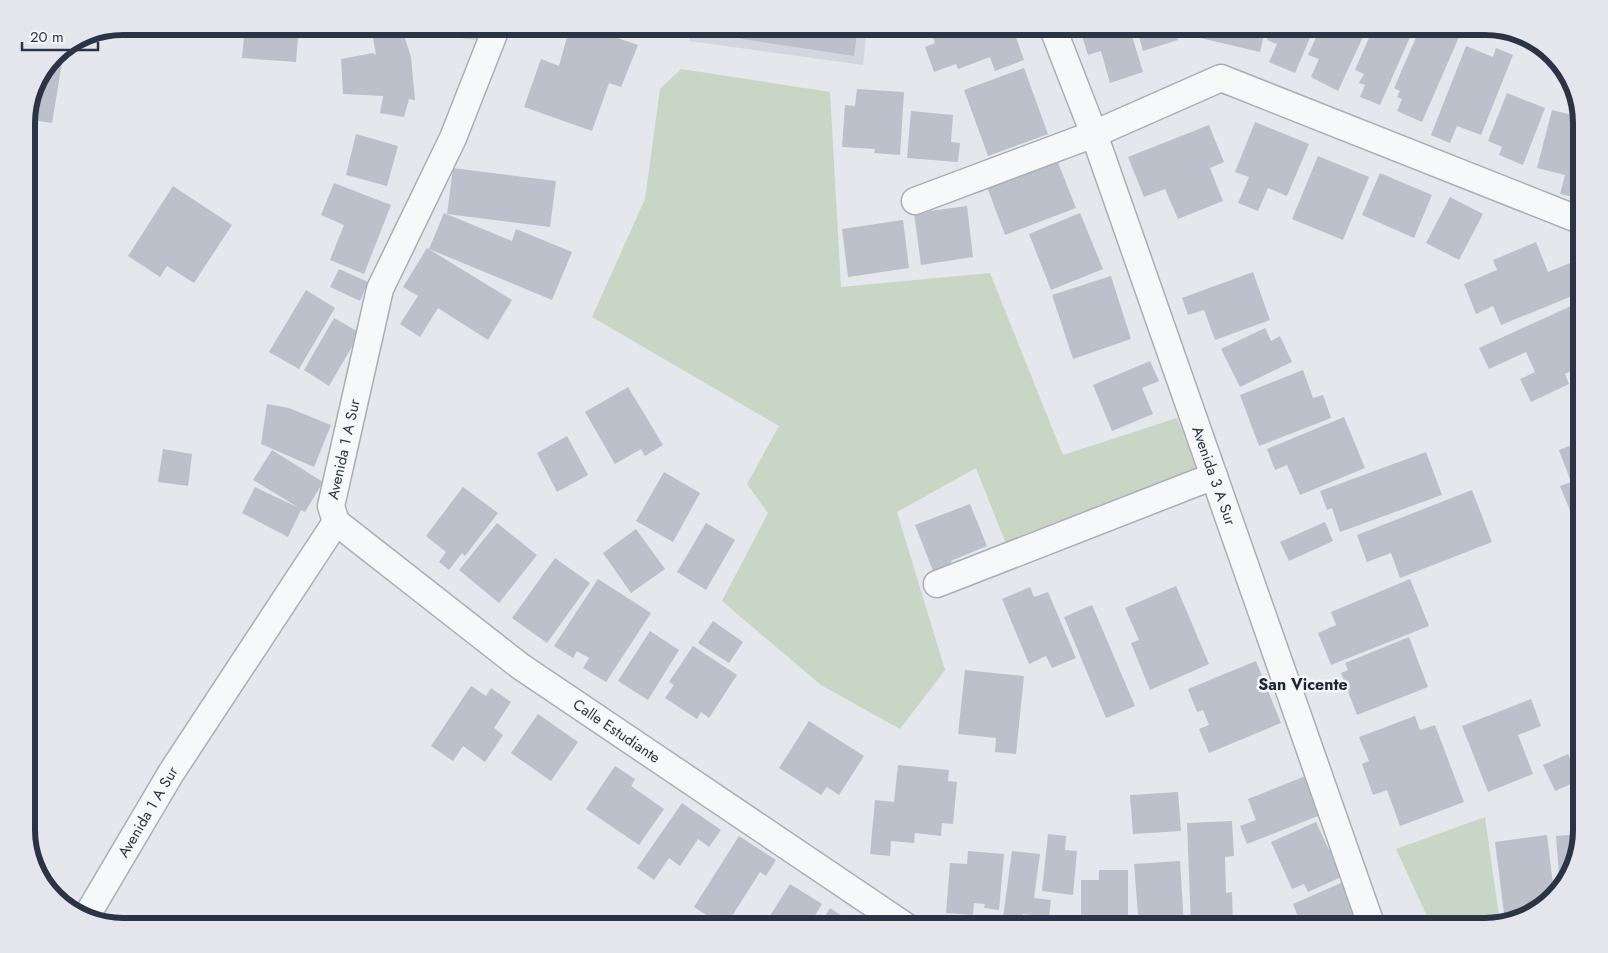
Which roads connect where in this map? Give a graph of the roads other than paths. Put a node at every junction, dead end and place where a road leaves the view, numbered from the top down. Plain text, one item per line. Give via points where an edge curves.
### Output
1 (493, 35) edge
2 (1056, 35) edge
3 (1094, 134) junction
4 (915, 201) dead end
5 (1573, 218) edge
6 (1214, 476) junction
7 (336, 522) junction
8 (937, 584) dead end
9 (90, 911) edge
10 (895, 918) edge
11 (1369, 918) edge

1 - 7 street, Avenida 1 A Sur via 453,138 380,289 331,506
2 - 3 street, Avenida 3 A Sur
3 - 4 street
3 - 5 street via 1221,78
3 - 6 street, Avenida 3 A Sur
6 - 8 street
6 - 11 street, Avenida 3 A Sur
7 - 9 street, Avenida 1 A Sur via 171,773
7 - 10 street, Calle Estudiante via 520,666

